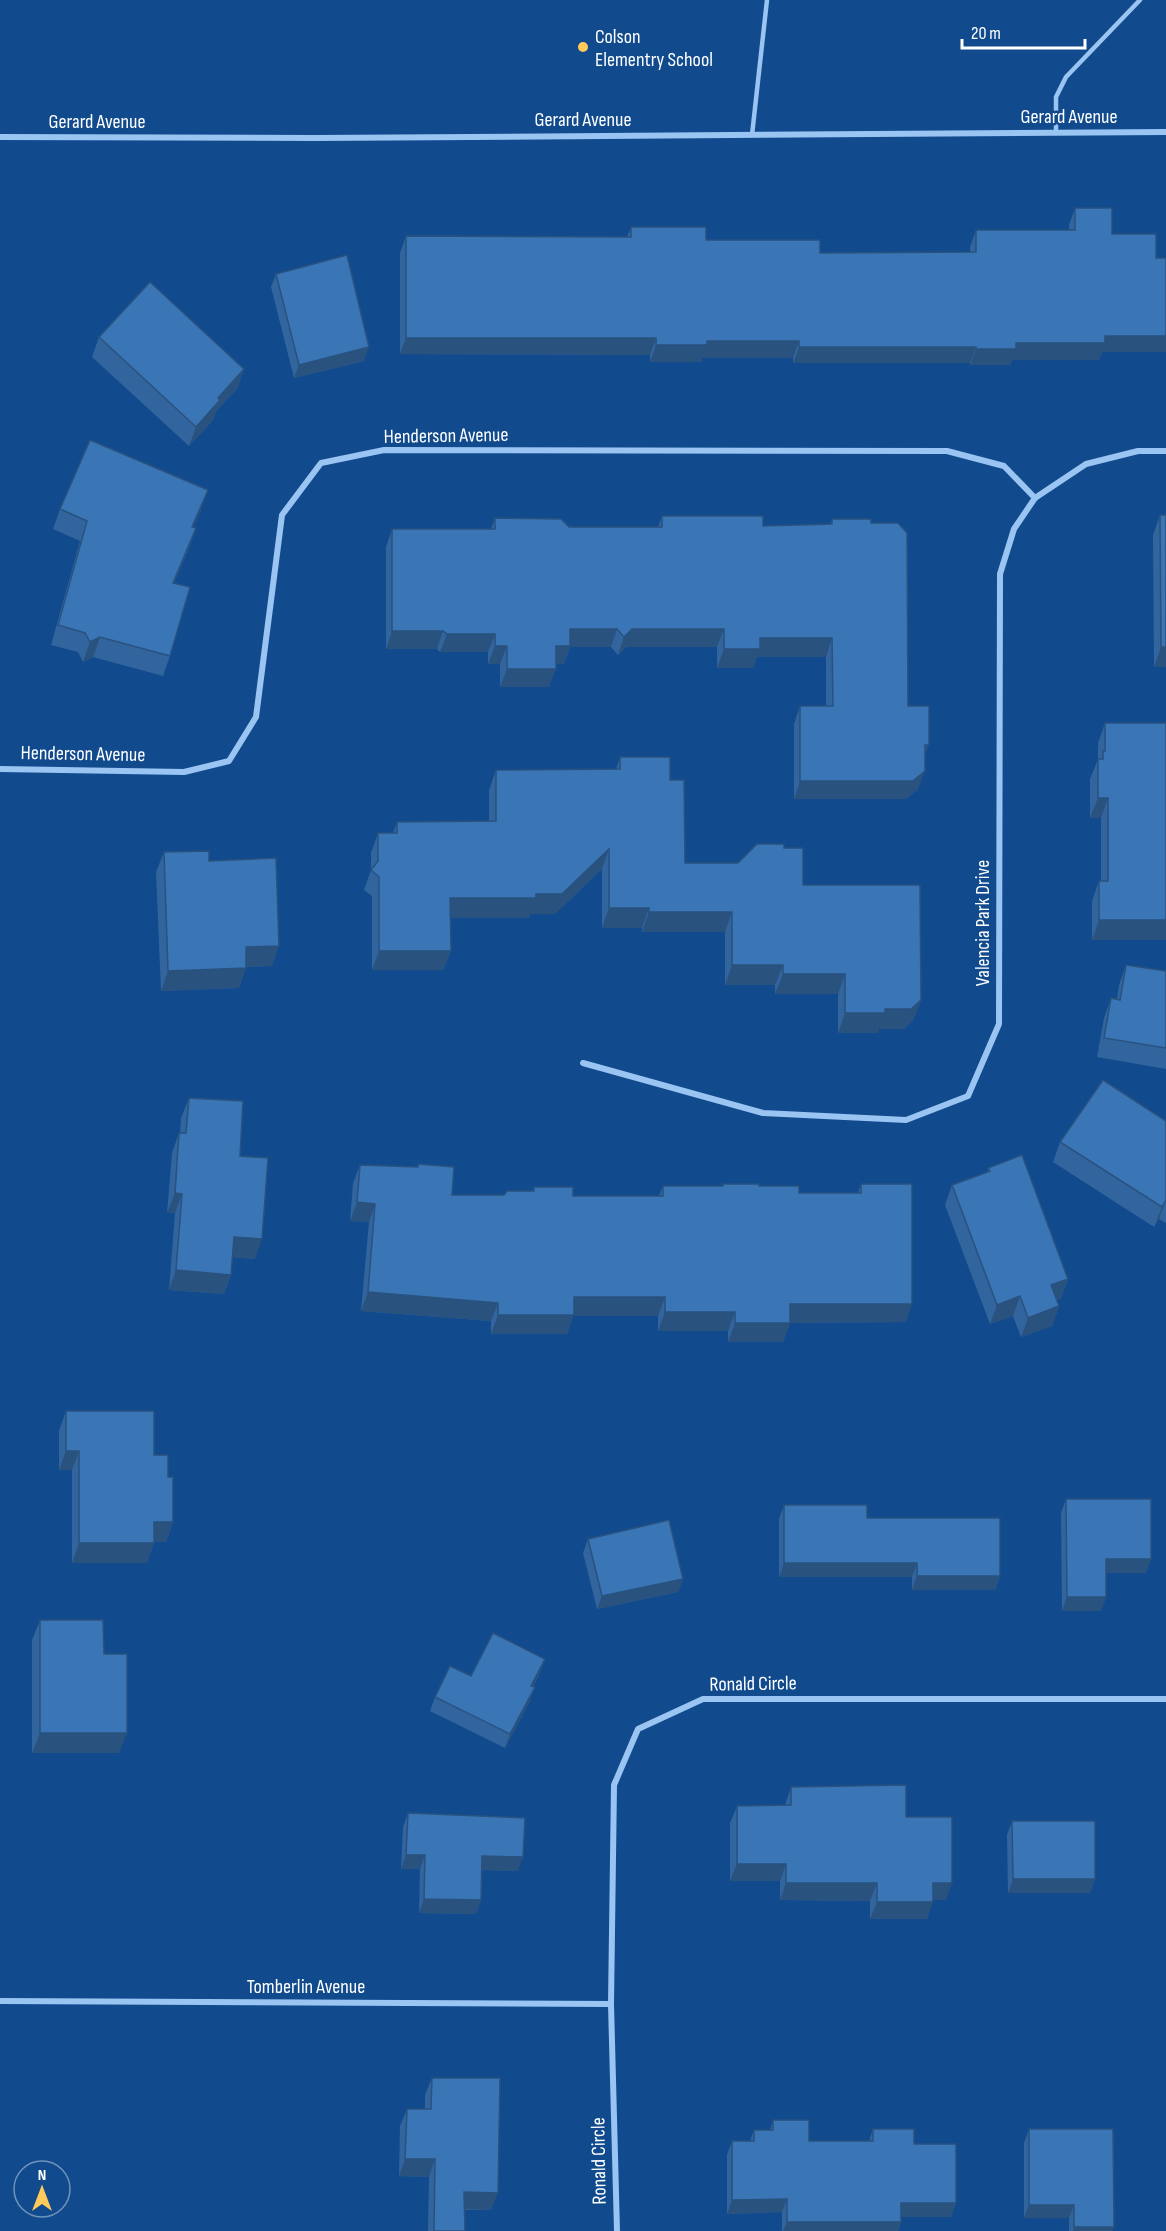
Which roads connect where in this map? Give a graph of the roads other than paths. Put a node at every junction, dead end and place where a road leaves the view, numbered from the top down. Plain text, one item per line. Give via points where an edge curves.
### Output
1 (767, 0) edge
2 (1140, 0) edge
3 (1166, 132) edge
4 (1056, 133) junction
5 (752, 135) junction
6 (0, 138) edge
7 (1166, 451) edge
8 (1035, 498) junction
9 (0, 769) edge
10 (583, 1063) dead end
11 (1166, 1699) edge
12 (0, 2001) edge
13 (611, 2004) junction
14 (616, 2231) edge

1 - 5 lane
2 - 4 lane via 1066,77 1056,97
3 - 4 street, Gerard Avenue
4 - 5 street, Gerard Avenue
5 - 6 street, Gerard Avenue
7 - 8 street, Valencia Park Drive via 1138,451 1086,464
8 - 9 street, Henderson Avenue via 1004,466 947,451 384,450 321,463 282,515 256,717 229,761 184,772
8 - 10 street, Valencia Park Drive via 1014,529 1000,574 999,1024 968,1096 906,1120 763,1113
11 - 13 street, Ronald Circle via 703,1699 638,1729 614,1785
12 - 13 street, Tomberlin Avenue
13 - 14 street, Ronald Circle

